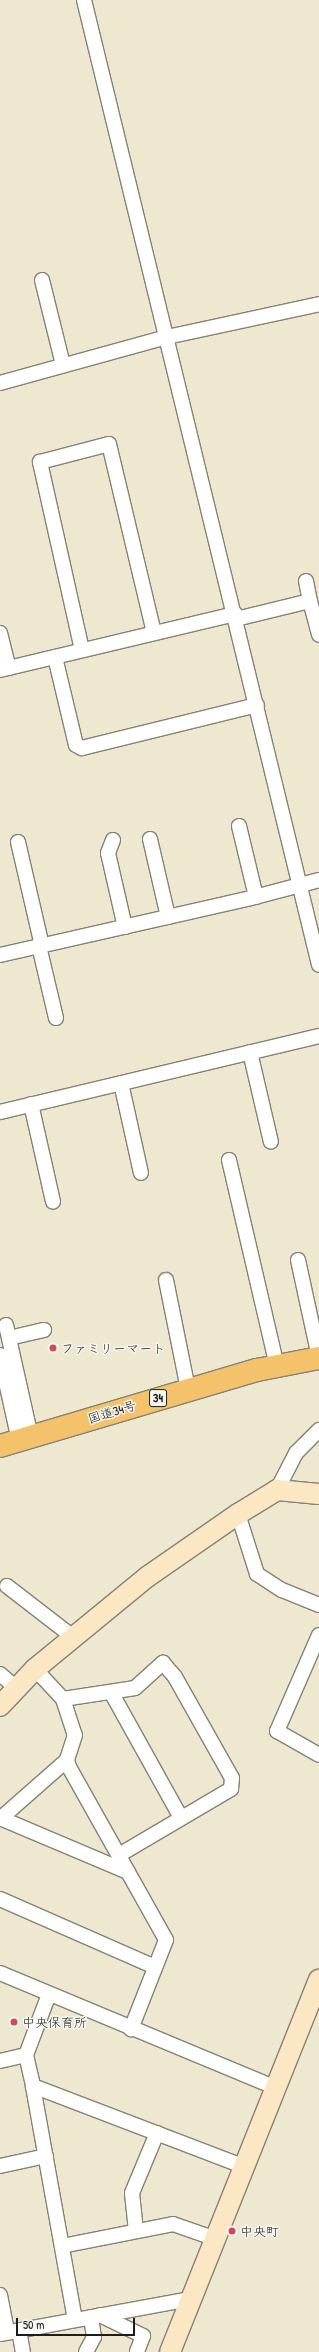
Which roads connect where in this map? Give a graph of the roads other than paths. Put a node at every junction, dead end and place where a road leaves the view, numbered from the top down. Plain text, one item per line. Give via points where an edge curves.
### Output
1 (84, 0) edge
2 (42, 280) dead end
3 (319, 304) edge
4 (167, 337) junction
5 (63, 365) junction
6 (0, 383) edge
7 (306, 581) dead end
8 (310, 601) junction
9 (236, 616) junction
10 (0, 633) edge
11 (154, 633) junction
12 (319, 635) edge
13 (82, 650) junction
14 (55, 657) junction
15 (4, 669) edge
16 (257, 705) junction
17 (239, 826) dead end
18 (150, 839) dead end
19 (113, 840) dead end
20 (18, 842) dead end
21 (319, 880) edge
22 (300, 884) junction
23 (256, 897) junction
24 (168, 917) junction
25 (126, 926) junction
26 (40, 946) junction
27 (0, 955) edge
28 (319, 965) edge
29 (56, 1018) dead end
30 (319, 1036) edge
31 (250, 1052) junction
32 (121, 1083) junction
33 (31, 1104) junction
34 (0, 1112) edge
35 (271, 1142) dead end
36 (229, 1160) dead end
37 (141, 1173) dead end
38 (53, 1202) dead end
39 (298, 1260) dead end
40 (166, 1280) dead end
41 (44, 1330) dead end
42 (0, 1355) edge
43 (319, 1358) edge
44 (277, 1366) junction
45 (188, 1389) junction
46 (319, 1430) edge
47 (16, 1441) edge
48 (277, 1490) junction
49 (319, 1494) edge
50 (238, 1514) junction
51 (7, 1586) dead end
52 (319, 1605) edge
53 (319, 1635) edge
54 (73, 1637) junction
55 (35, 1669) junction
56 (0, 1674) edge
57 (17, 1689) junction
58 (110, 1692) junction
59 (63, 1699) junction
60 (0, 1706) edge
61 (319, 1755) edge
62 (67, 1760) junction
63 (182, 1818) junction
64 (0, 1819) edge
65 (119, 1855) junction
66 (128, 1872) junction
67 (0, 1899) edge
68 (155, 1967) junction
69 (0, 1973) edge
70 (319, 1980) edge
71 (49, 1994) junction
72 (131, 2029) junction
73 (26, 2055) junction
74 (0, 2061) edge
75 (33, 2086) junction
76 (276, 2088) junction
77 (157, 2134) junction
78 (46, 2156) junction
79 (0, 2166) edge
80 (245, 2167) junction
81 (136, 2231) junction
82 (216, 2239) junction
83 (62, 2246) junction
84 (0, 2295) edge
85 (191, 2299) junction
86 (95, 2316) junction
87 (74, 2320) junction
88 (9, 2332) edge
89 (23, 2352) edge
90 (86, 2352) edge
91 (137, 2352) edge
92 (170, 2352) edge

1 - 4 street
2 - 5 street
3 - 4 street
4 - 5 street
4 - 9 street
5 - 6 street
7 - 8 street
8 - 9 street
8 - 12 street
9 - 11 street
9 - 16 street
10 - 15 street
11 - 13 street
11 - 13 street via 109,444 40,462
13 - 14 street
14 - 15 street
14 - 16 street via 76,745 82,748
16 - 22 street
17 - 23 street
18 - 24 street
19 - 25 street via 108,853
20 - 26 street
21 - 22 street
22 - 23 street
22 - 28 street
23 - 24 street
24 - 25 street
25 - 26 street
26 - 27 street
26 - 29 street
30 - 31 street
31 - 32 street
31 - 35 street
32 - 33 street
32 - 37 street
33 - 34 street
33 - 38 street
36 - 44 street
39 - 43 street
40 - 45 street
41 - 47 street via 8,1331
42 - 47 street
43 - 44 highway, 国道34号 / 34
44 - 45 highway, 国道34号 / 34
45 - 47 highway, 国道34号 / 34
46 - 48 street via 296,1453
48 - 49 street
48 - 50 street
50 - 52 street via 257,1574 282,1590
50 - 54 street via 147,1577
51 - 54 street
53 - 61 street via 277,1731
54 - 55 street
55 - 57 street
55 - 59 street
56 - 57 street
57 - 60 street
58 - 59 street
58 - 63 street
58 - 63 street via 135,1688 163,1663 175,1677 232,1778 231,1790
59 - 62 street via 75,1735
62 - 64 street
62 - 65 street
63 - 65 street
64 - 66 street
65 - 66 street
66 - 68 street via 166,1940
67 - 68 street
68 - 72 street
69 - 71 street
70 - 76 street
71 - 72 street
71 - 73 street
72 - 76 street
73 - 74 street
73 - 75 street
75 - 77 street
75 - 78 street
76 - 80 street
77 - 80 street
77 - 81 street via 132,2193
78 - 79 street
78 - 83 street
80 - 82 street
81 - 82 street via 173,2224
81 - 83 street
82 - 85 street
83 - 87 street
84 - 88 street
85 - 86 street
85 - 92 street
86 - 87 street
86 - 90 street via 94,2337
86 - 91 street via 143,2336
87 - 88 street
88 - 89 street

